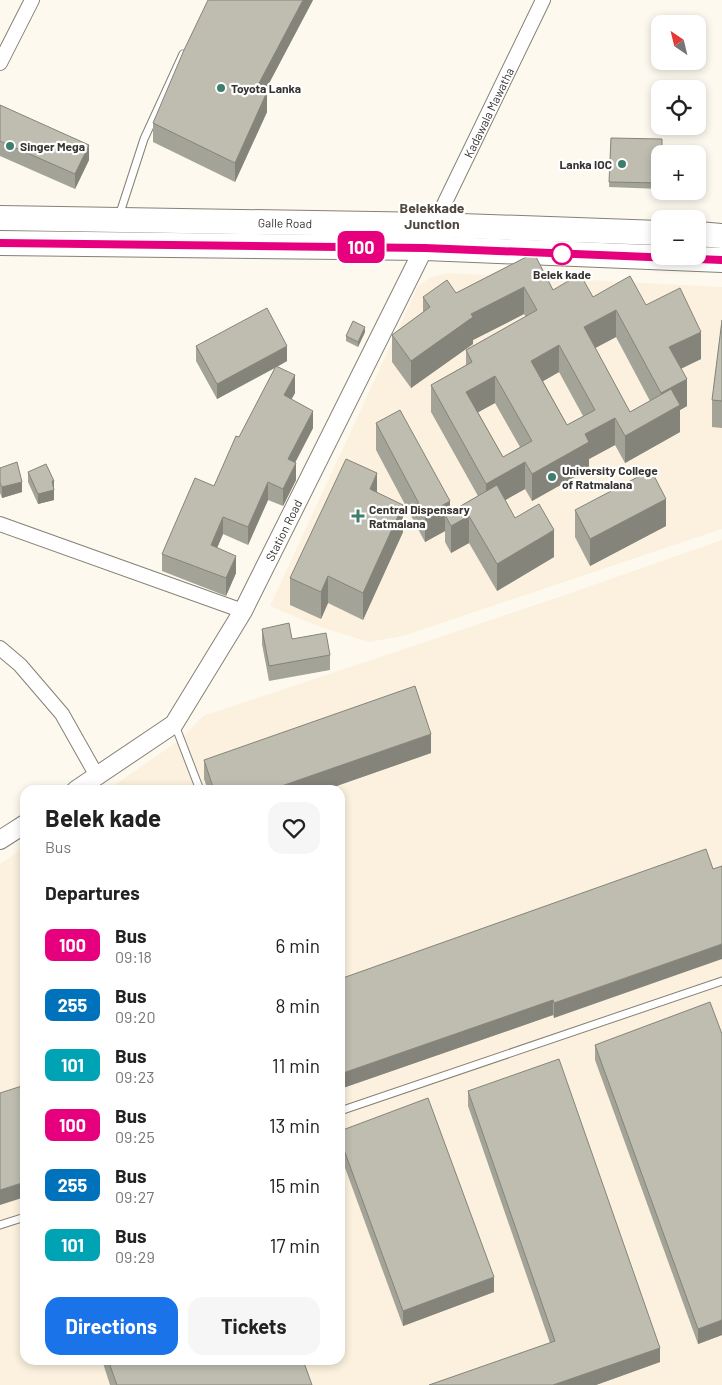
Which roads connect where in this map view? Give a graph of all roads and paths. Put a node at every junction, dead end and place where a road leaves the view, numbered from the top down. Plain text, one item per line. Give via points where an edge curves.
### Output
1 (32, 0) edge
2 (543, 0) edge
3 (187, 44) edge
4 (0, 63) edge
5 (0, 218) edge
6 (117, 221) junction
7 (434, 225) junction
8 (651, 233) edge
9 (706, 235) edge
10 (722, 236) edge
11 (0, 243) edge
12 (425, 248) junction
13 (722, 260) edge
14 (0, 524) edge
15 (243, 611) junction
16 (0, 648) edge
17 (174, 724) junction
18 (97, 776) junction
19 (84, 785) edge
20 (198, 785) edge
21 (20, 827) edge
22 (0, 840) edge
23 (722, 981) edge
24 (345, 1109) edge
25 (20, 1219) edge
26 (0, 1225) edge

1 - 4 street
2 - 7 street, Kadawala Mawatha
3 - 6 lane via 144,140
5 - 6 highway, Galle Road
6 - 7 highway, Galle Road
7 - 8 highway, Galle Road
7 - 12 street, Station Road
9 - 10 highway
11 - 12 highway, Galle Road
12 - 13 highway, Galle Road
12 - 15 street, Station Road
14 - 15 street
15 - 17 street, Station Road
16 - 18 street via 20,665 62,714
17 - 18 street, Station Road
17 - 20 lane
18 - 19 street, Station Road
21 - 22 street
23 - 24 lane
25 - 26 lane

